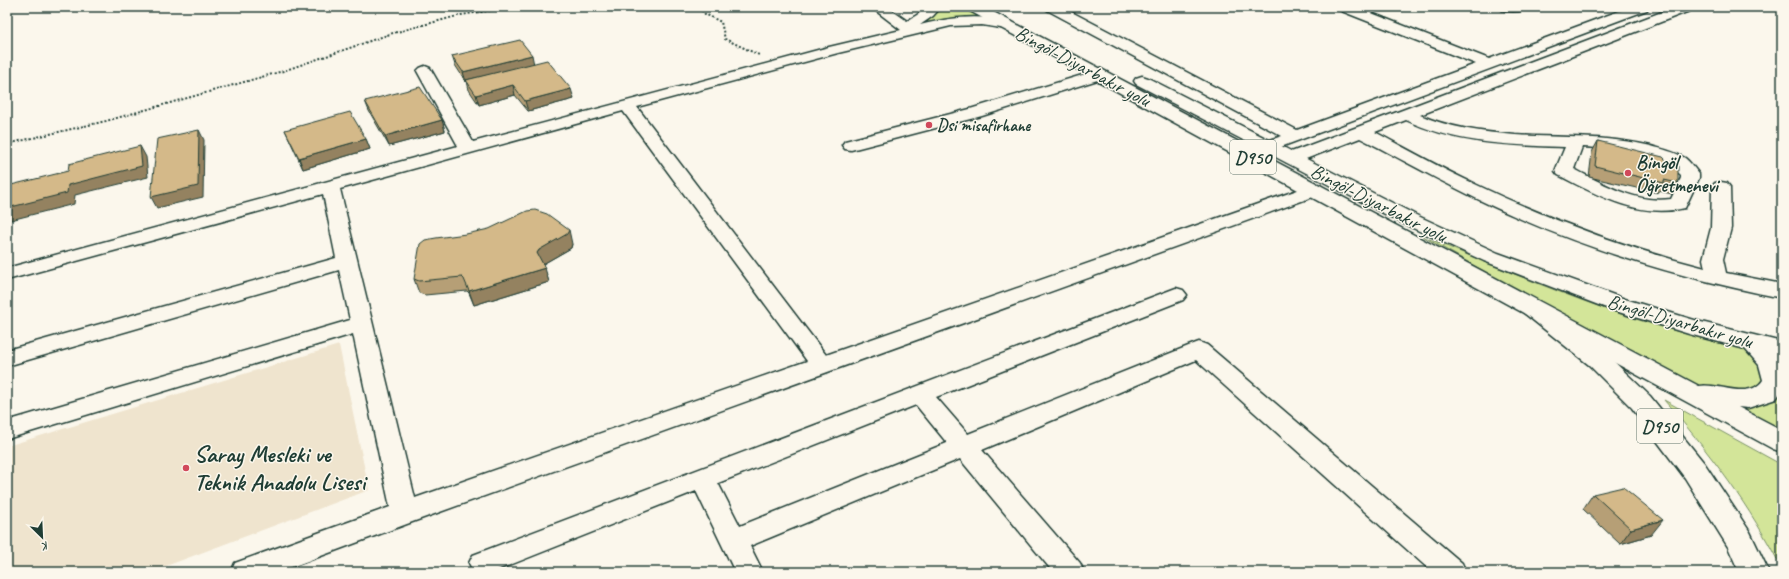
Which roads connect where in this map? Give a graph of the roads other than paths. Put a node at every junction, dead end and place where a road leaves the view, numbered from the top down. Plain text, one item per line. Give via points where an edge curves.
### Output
1 (878, 7) edge
2 (934, 7) edge
3 (973, 7) edge
4 (996, 7) edge
5 (1052, 7) edge
6 (1344, 7) edge
7 (1507, 7) edge
8 (1519, 7) edge
9 (1606, 7) edge
10 (1642, 7) edge
11 (1687, 7) edge
12 (1624, 14) junction
13 (1007, 25) junction
14 (906, 27) junction
15 (834, 50) junction
16 (1489, 64) junction
17 (425, 71) dead end
18 (1099, 75) junction
19 (627, 105) junction
20 (1406, 114) junction
21 (1361, 132) junction
22 (1295, 136) junction
23 (1575, 142) junction
24 (851, 145) dead end
25 (1270, 146) junction
26 (468, 149) junction
27 (1292, 158) junction
28 (330, 186) junction
29 (1721, 187) dead end
30 (1315, 190) junction
31 (347, 261) junction
32 (7, 274) edge
33 (1717, 278) junction
34 (1782, 291) edge
35 (1176, 295) dead end
36 (1532, 308) junction
37 (362, 324) junction
38 (1754, 343) junction
39 (1782, 350) edge
40 (7, 358) edge
41 (822, 365) junction
42 (1690, 392) junction
43 (920, 394) junction
44 (7, 430) edge
45 (1782, 442) edge
46 (964, 446) junction
47 (703, 478) junction
48 (405, 513) junction
49 (734, 541) junction
50 (483, 563) dead end
51 (245, 572) edge
52 (749, 572) edge
53 (1070, 572) edge
54 (1452, 572) edge
55 (1754, 572) edge

1 - 14 street
2 - 14 street via 922,19
3 - 13 main road, Bingöl-Diyarbakır yolu / D950
4 - 25 main road, Bingöl-Diyarbakır yolu / D950
5 - 22 street
6 - 16 street
7 - 8 street
9 - 12 street
10 - 12 street
11 - 20 street
12 - 16 street
13 - 15 street via 982,21 951,22
13 - 18 main road, Bingöl-Diyarbakır yolu / D950
14 - 15 street
15 - 19 street
16 - 22 street
17 - 26 street
18 - 24 street via 938,124
18 - 30 main road, Bingöl-Diyarbakır yolu / D950
19 - 26 street
19 - 41 street
20 - 21 street
20 - 23 street via 1445,130 1515,140
21 - 27 street
21 - 33 street via 1485,197 1571,233 1643,259
22 - 25 street
23 - 23 street via 1612,143 1658,153 1683,165 1690,178 1678,204 1656,206 1625,200 1564,171
25 - 27 main road, Bingöl-Diyarbakır yolu / D950
26 - 28 street
27 - 38 main road, Bingöl-Diyarbakır yolu / D950 via 1409,219 1530,273 1697,329
28 - 31 street
28 - 32 street
29 - 33 street via 1720,228 1713,259
30 - 36 main road, Bingöl-Diyarbakır yolu / D950
30 - 41 street
31 - 37 street
31 - 40 street
33 - 34 street
35 - 43 street
36 - 42 main road
36 - 55 main road, D950 via 1597,359 1641,402 1695,471 1740,541
37 - 44 street
37 - 48 street
38 - 39 main road, Bingöl-Diyarbakır yolu / D950
38 - 42 main road via 1770,363 1776,381 1767,393 1748,399
41 - 48 street
42 - 45 main road
43 - 46 street
43 - 47 street
46 - 49 street
46 - 53 street
46 - 54 street via 1199,350
47 - 49 street
47 - 50 street
48 - 51 street
49 - 52 street

